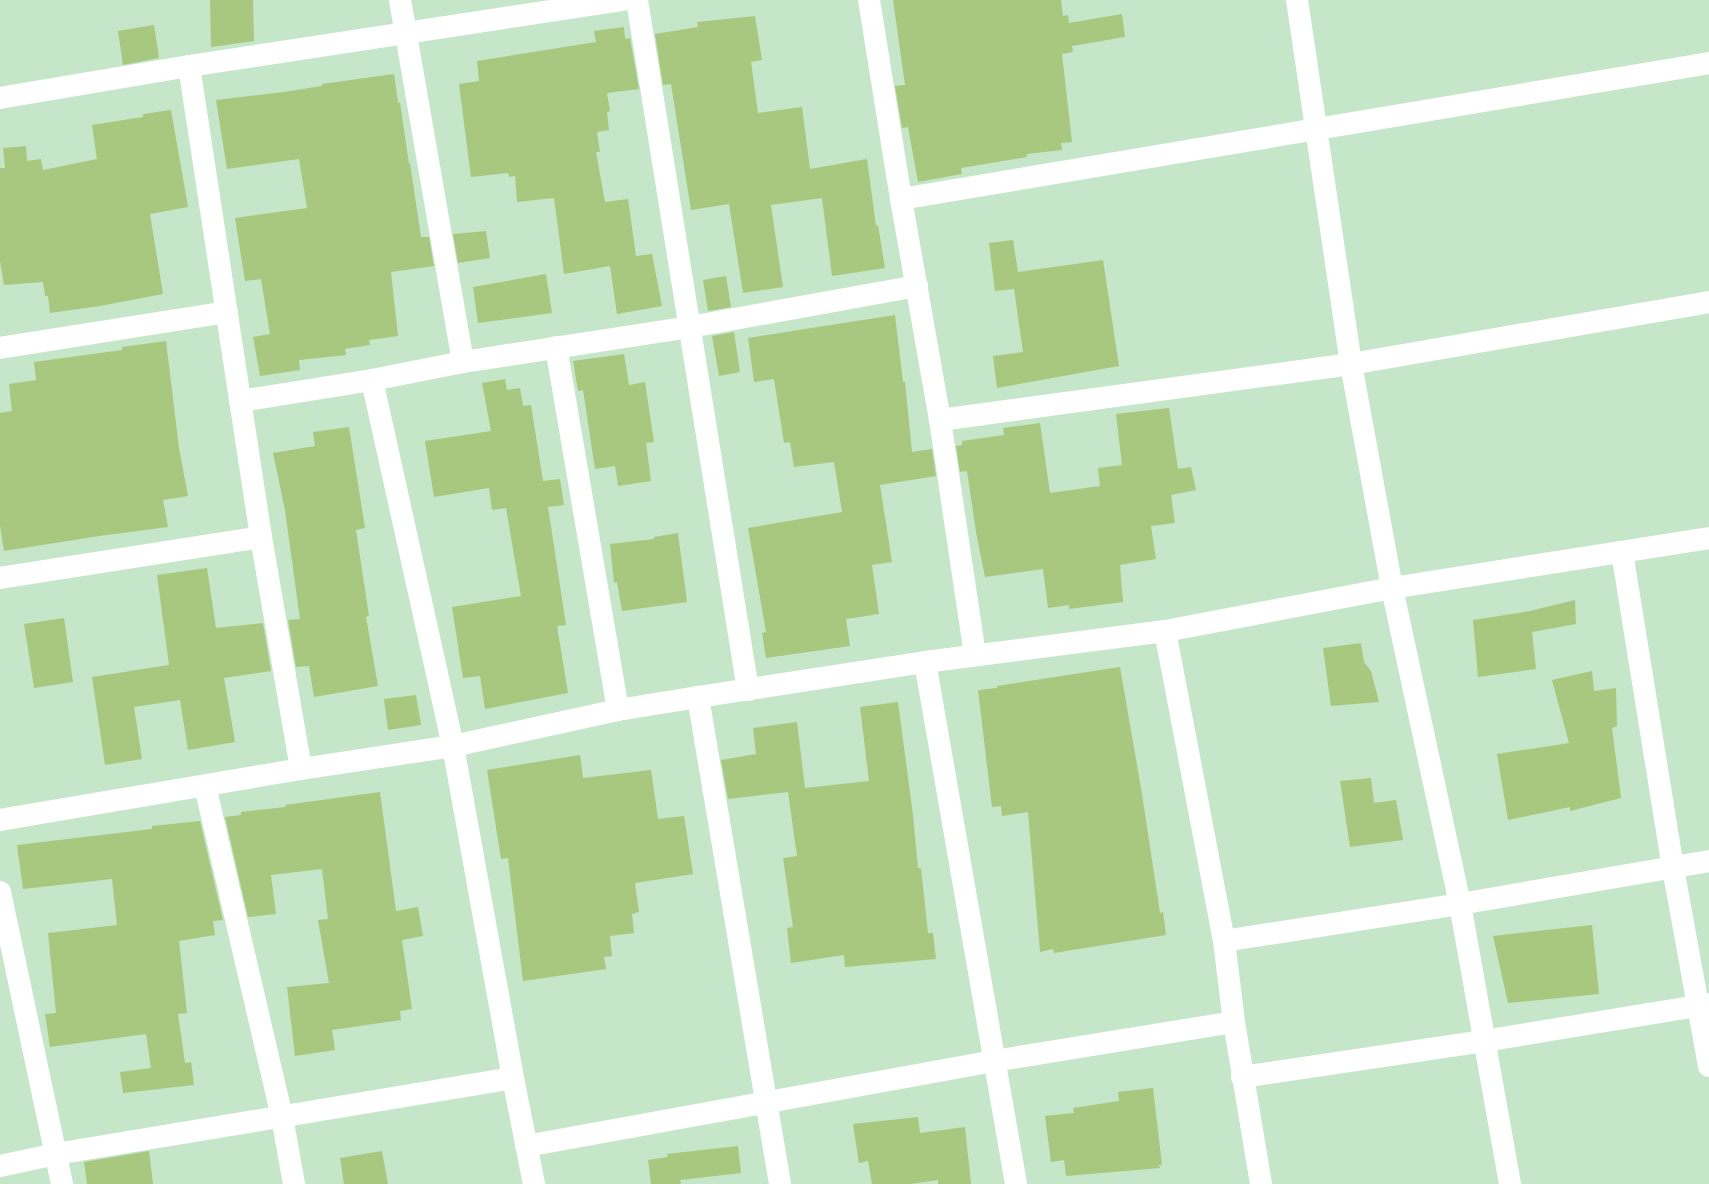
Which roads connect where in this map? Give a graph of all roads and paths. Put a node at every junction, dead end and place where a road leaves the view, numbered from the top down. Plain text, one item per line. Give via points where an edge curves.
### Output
1 (400, 0) edge
2 (623, 0) edge
3 (637, 0) edge
4 (869, 0) edge
5 (1297, 0) edge
6 (404, 33) junction
7 (1709, 63) edge
8 (189, 66) junction
9 (0, 98) edge
10 (1316, 129) junction
11 (901, 200) junction
12 (917, 286) junction
13 (1709, 302) edge
14 (227, 312) junction
15 (690, 327) junction
16 (556, 347) junction
17 (0, 348) edge
18 (462, 362) junction
19 (1351, 364) junction
20 (372, 380) junction
21 (240, 401) junction
22 (940, 420) junction
23 (261, 537) junction
24 (1709, 538) edge
25 (1622, 552) junction
26 (0, 578) edge
27 (1392, 588) junction
28 (1166, 630) junction
29 (975, 655) junction
30 (925, 662) junction
31 (748, 690) junction
32 (698, 697) junction
33 (618, 710) junction
34 (453, 746) junction
35 (301, 769) junction
36 (206, 786) junction
37 (0, 820) edge
38 (1709, 861) edge
39 (1674, 868) junction
40 (0, 892) edge
41 (1460, 904) junction
42 (1224, 941) junction
43 (1704, 1005) edge
44 (1234, 1022) junction
45 (1484, 1041) junction
46 (994, 1061) junction
47 (1709, 1066) edge
48 (1242, 1077) junction
49 (513, 1078) junction
50 (766, 1101) junction
51 (282, 1118) junction
52 (526, 1146) junction
53 (56, 1154) junction
54 (0, 1166) edge
55 (62, 1184) edge
56 (294, 1184) edge
57 (534, 1184) edge
58 (780, 1184) edge
59 (1016, 1184) edge
60 (1261, 1184) edge
61 (1510, 1184) edge

1 - 6 street
2 - 6 street
3 - 15 street
4 - 11 street
5 - 10 street
6 - 8 street
6 - 18 street
7 - 10 street
8 - 9 street
8 - 14 street
10 - 11 street
10 - 19 street
11 - 12 street
12 - 15 street
12 - 22 street
13 - 19 street
14 - 17 street
14 - 21 street
15 - 16 street
15 - 31 street
16 - 18 street
16 - 33 street
18 - 20 street
19 - 22 street
19 - 27 street
20 - 21 street
20 - 34 street
21 - 23 street
22 - 29 street
23 - 26 street
23 - 35 street
24 - 25 street
25 - 27 street
25 - 39 street
27 - 28 street
27 - 41 street
28 - 29 street
28 - 42 street
29 - 30 street
30 - 31 street
30 - 46 street
31 - 32 street
32 - 33 street
32 - 50 street
33 - 34 street
34 - 35 street
34 - 49 street
35 - 36 street
36 - 37 street
36 - 51 street
38 - 39 street
39 - 41 street
39 - 43 street
40 - 53 street
41 - 42 street
41 - 45 street
42 - 44 street
43 - 45 street
43 - 47 street
44 - 46 street
44 - 48 street
45 - 48 street
45 - 61 street
46 - 50 street
46 - 59 street
48 - 60 street
49 - 51 street
49 - 52 street
50 - 52 street
50 - 58 street
51 - 53 street
51 - 56 street
52 - 57 street
53 - 54 street
53 - 55 street

